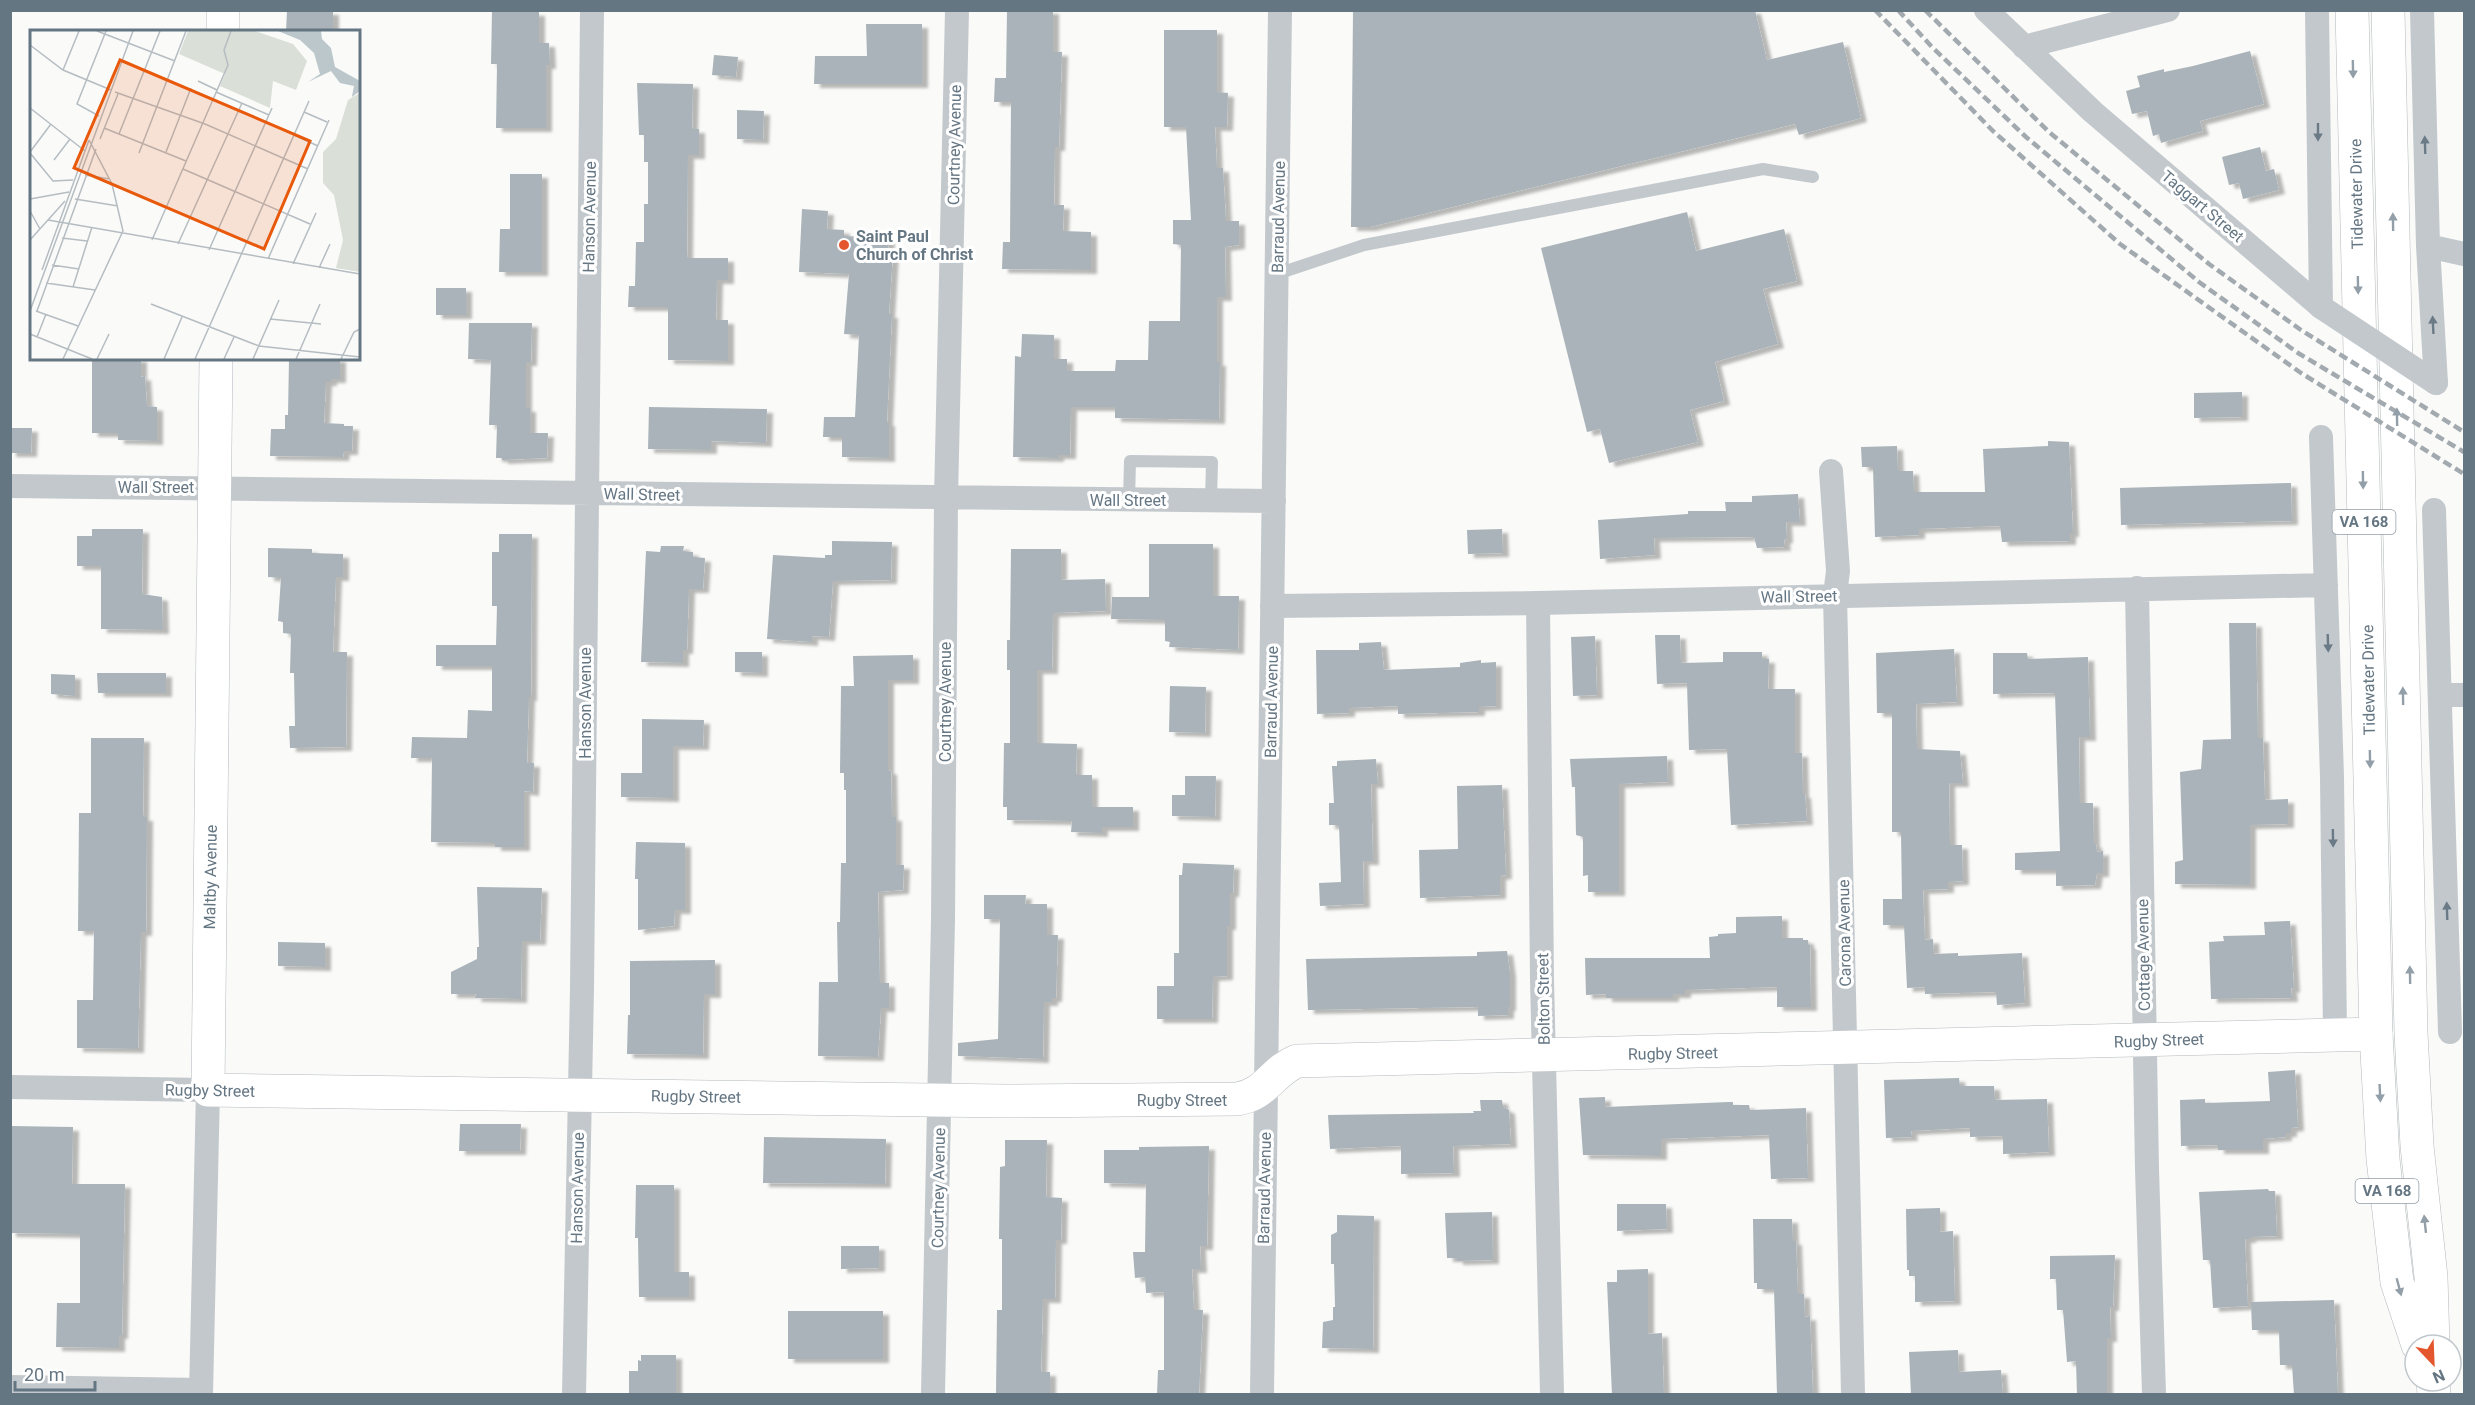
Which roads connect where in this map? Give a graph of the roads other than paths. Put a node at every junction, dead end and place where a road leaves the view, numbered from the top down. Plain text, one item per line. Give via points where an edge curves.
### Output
1 (223, 10) edge
2 (592, 10) edge
3 (957, 10) edge
4 (1280, 10) edge
5 (1986, 10) edge
6 (2168, 10) edge
7 (2317, 10) edge
8 (2352, 10) edge
9 (2388, 10) edge
10 (2422, 10) edge
11 (223, 30) edge
12 (2024, 47) junction
13 (1813, 177) dead end
14 (2428, 246) junction
15 (2464, 254) edge
16 (1277, 274) junction
17 (2321, 308) junction
18 (216, 360) edge
19 (2321, 437) dead end
20 (1831, 471) dead end
21 (10, 486) edge
22 (214, 488) junction
23 (586, 493) junction
24 (946, 499) junction
25 (1129, 500) junction
26 (1211, 501) junction
27 (1274, 501) junction
28 (2434, 510) dead end
29 (2326, 585) junction
30 (2137, 588) junction
31 (1835, 595) junction
32 (1538, 603) junction
33 (1272, 606) junction
34 (2464, 694) edge
35 (2440, 695) junction
36 (2457, 1032) edge
37 (2411, 1033) junction
38 (2376, 1034) junction
39 (2335, 1035) junction
40 (2145, 1040) junction
41 (1847, 1049) junction
42 (1544, 1056) junction
43 (10, 1087) edge
44 (1266, 1087) junction
45 (208, 1090) junction
46 (579, 1094) junction
47 (940, 1100) junction
48 (2414, 1333) edge
49 (2433, 1333) edge
50 (10, 1387) edge
51 (201, 1392) edge
52 (574, 1395) edge
53 (933, 1395) edge
54 (1262, 1395) edge
55 (1552, 1395) edge
56 (1853, 1395) edge
57 (2154, 1395) edge

1 - 11 main road
2 - 23 street, Hanson Avenue
3 - 24 street, Courtney Avenue
4 - 16 street, Barraud Avenue
5 - 12 street, Taggart Street
6 - 12 street
7 -> 17 street
8 -> 38 main road, Tidewater Drive / VA 168
37 -> 9 main road, VA 168
14 -> 10 street
12 - 17 street, Taggart Street via 2093,112
13 - 16 lane via 1763,169 1364,245
14 - 15 street
17 -> 14 street, Taggart Street, bridge via 2436,383
16 - 27 street, Barraud Avenue
18 - 22 main road, Maltby Avenue
19 - 29 street
20 - 31 street, Carona Avenue via 1838,571
21 - 22 street, Wall Street
22 - 23 street, Wall Street
22 - 45 main road, Maltby Avenue
23 - 24 street, Wall Street
23 - 46 street, Hanson Avenue
24 - 25 street, Wall Street
24 - 47 street, Courtney Avenue
25 - 26 street, Wall Street
25 - 26 lane via 1130,461 1212,462
26 - 27 street, Wall Street
27 - 33 street, Barraud Avenue
28 - 35 street
29 - 30 street, Wall Street
29 -> 39 street
30 - 31 street, Wall Street
30 - 40 street, Cottage Avenue
31 - 32 street, Wall Street
31 - 41 street, Carona Avenue
32 - 33 street, Wall Street
32 - 42 street, Bolton Street
33 - 44 street, Barraud Avenue
34 - 35 street
36 -> 35 street
36 - 37 street
49 -> 37 main road, VA 168
38 - 39 main road, Rugby Street
38 -> 48 main road, Tidewater Drive / VA 168 via 2397,1282
39 - 40 main road, Rugby Street
40 - 41 main road, Rugby Street
40 - 57 street, Cottage Avenue
41 - 42 main road, Rugby Street
41 - 56 street, Carona Avenue
42 - 44 main road, Rugby Street via 1297,1061 1283,1067
42 - 55 street, Bolton Street
43 - 45 street, Rugby Street
44 - 47 main road, Rugby Street via 1237,1099
44 - 54 street, Barraud Avenue
45 - 46 main road, Rugby Street
45 - 51 street, Maltby Avenue
46 - 47 main road, Rugby Street
46 - 52 street, Hanson Avenue
47 - 53 street, Courtney Avenue
50 - 51 street

